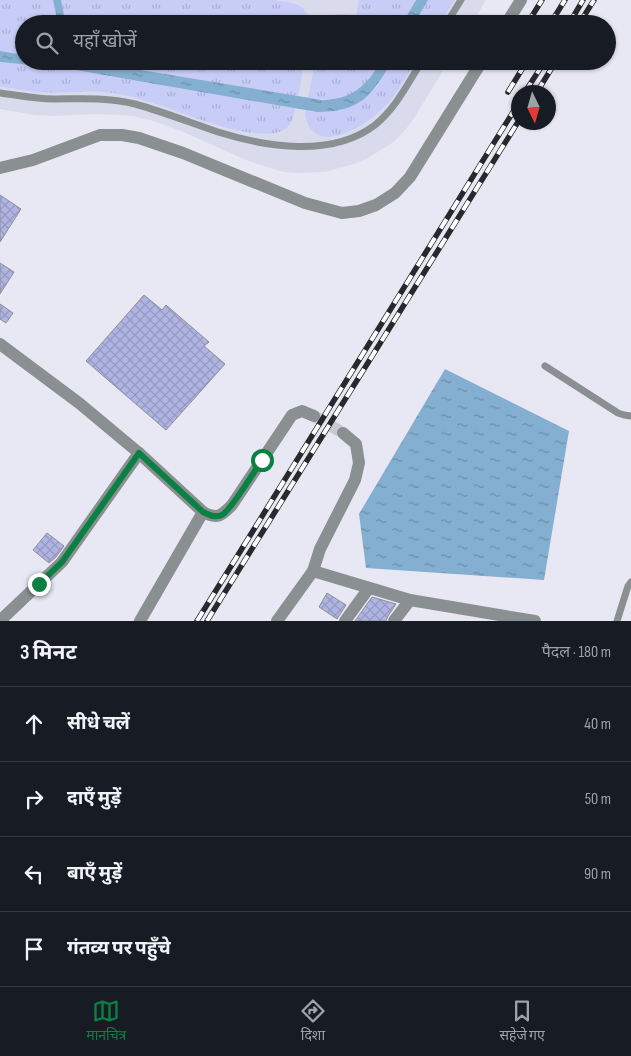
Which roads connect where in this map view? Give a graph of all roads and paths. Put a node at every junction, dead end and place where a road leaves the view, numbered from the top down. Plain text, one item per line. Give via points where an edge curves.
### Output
1 (462, 0) edge
2 (520, 0) edge
3 (452, 15) edge
4 (511, 15) edge
5 (416, 70) edge
6 (476, 70) edge
7 (0, 92) edge
8 (0, 168) edge
9 (0, 344) edge
10 (545, 366) dead end
11 (314, 416) tunnel mouth
12 (631, 416) edge
13 (343, 433) tunnel mouth
14 (139, 453) junction
15 (203, 512) junction
16 (313, 571) junction
17 (631, 582) edge
18 (369, 588) junction
19 (410, 600) junction
20 (4, 619) edge
21 (140, 621) edge
22 (277, 621) edge
23 (345, 621) edge
24 (394, 621) edge
25 (535, 621) edge
26 (617, 621) edge

1 - 3 lane
2 - 4 street
5 - 7 lane via 388,113 375,125 344,141 310,147 249,140 120,101 36,98
6 - 8 street via 410,176 395,193 358,211 342,213 305,203 183,153 122,135 100,135 33,160
9 - 14 street
10 - 12 lane via 618,413
11 - 15 street via 302,411 292,415 232,505 222,515 211,516
13 - 16 street via 356,444 359,463 355,480 320,548
14 - 15 street
14 - 20 street via 62,562
15 - 21 street
16 - 18 street
16 - 22 street
17 - 26 lane
18 - 19 street
18 - 23 street
19 - 24 street
19 - 25 street

